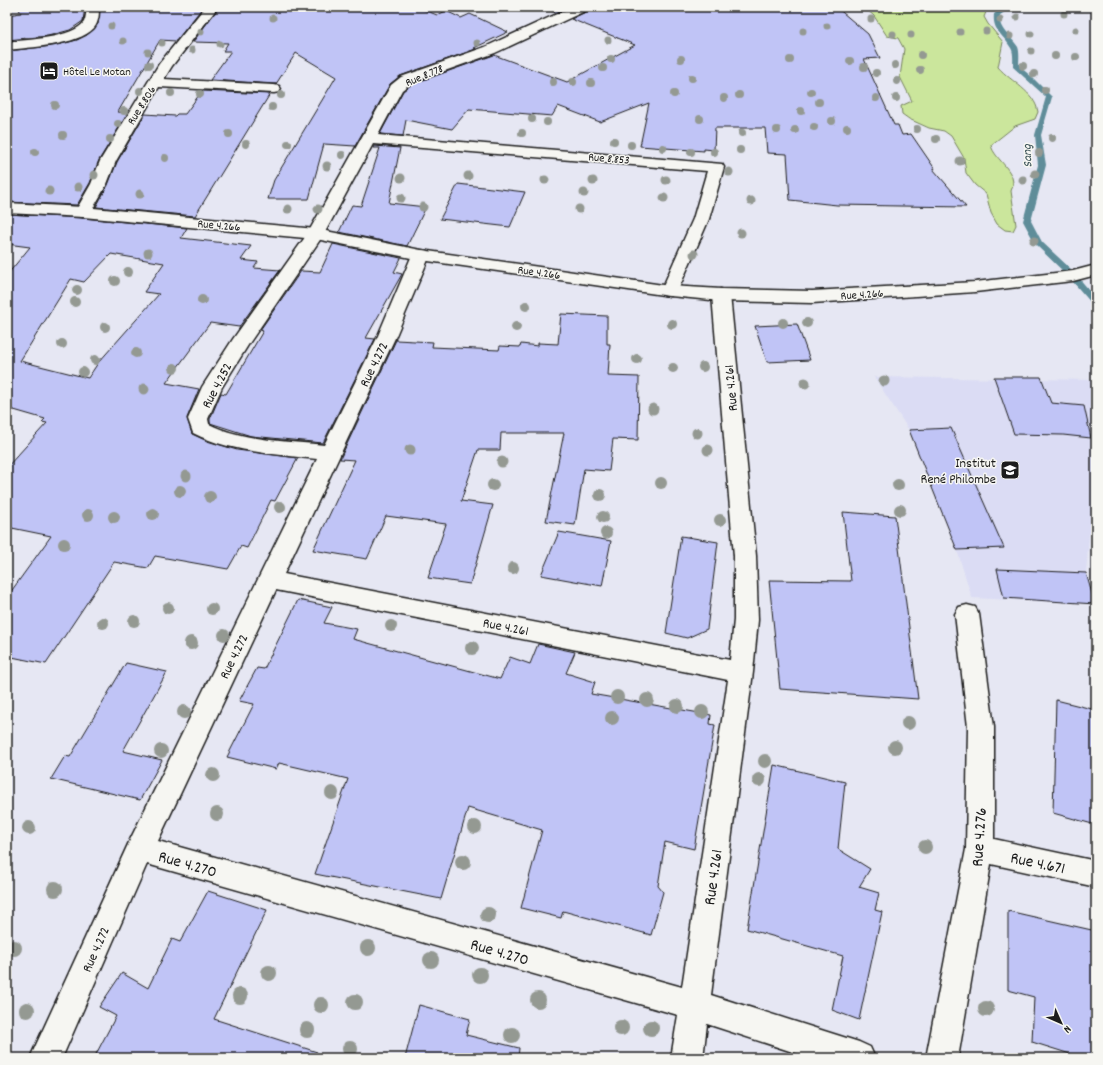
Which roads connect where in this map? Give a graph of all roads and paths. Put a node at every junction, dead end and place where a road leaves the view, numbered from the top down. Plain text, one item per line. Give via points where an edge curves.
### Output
1 (93, 7) edge
2 (212, 7) edge
3 (582, 7) edge
4 (7, 46) edge
5 (155, 83) junction
6 (274, 89) dead end
7 (369, 139) junction
8 (7, 208) edge
9 (83, 212) junction
10 (316, 234) junction
11 (422, 255) junction
12 (1096, 270) edge
13 (670, 291) junction
14 (721, 295) junction
15 (329, 452) junction
16 (270, 580) junction
17 (967, 614) dead end
18 (741, 672) junction
19 (140, 849) junction
20 (980, 849) junction
21 (1096, 874) edge
22 (694, 1005) junction
23 (46, 1058) edge
24 (687, 1058) edge
25 (859, 1058) edge
26 (942, 1058) edge

1 - 4 street via 90,24 76,34
2 - 5 street, Rue 8.806 via 166,64
3 - 7 street, Rue 8.778 via 490,50 406,80 396,88
5 - 6 street
5 - 9 street, Rue 8.806 via 108,161 99,184
7 - 10 street, Rue 8.778
7 - 13 street, Rue 8.853 via 716,167 701,219
8 - 9 street, Rue 4.266
9 - 10 street, Rue 4.266
10 - 11 street, Rue 4.266
10 - 15 street, Rue 4.252 via 242,339 212,387 198,419 200,428 208,434 248,442
11 - 13 street, Rue 4.266
11 - 15 street, Rue 4.272 via 386,338
12 - 14 street, Rue 4.266 via 1073,276 975,287 812,297
13 - 14 street, Rue 4.266
14 - 18 street, Rue 4.261 via 745,556 746,620
15 - 16 street, Rue 4.272
16 - 18 street, Rue 4.261
16 - 19 street, Rue 4.272
17 - 20 street, Rue 4.276 via 981,727
18 - 22 street, Rue 4.261
19 - 22 street, Rue 4.270
19 - 23 street, Rue 4.272
20 - 21 street, Rue 4.671
20 - 26 street, Rue 4.276
22 - 24 street, Rue 4.261
22 - 25 street, Rue 4.270

